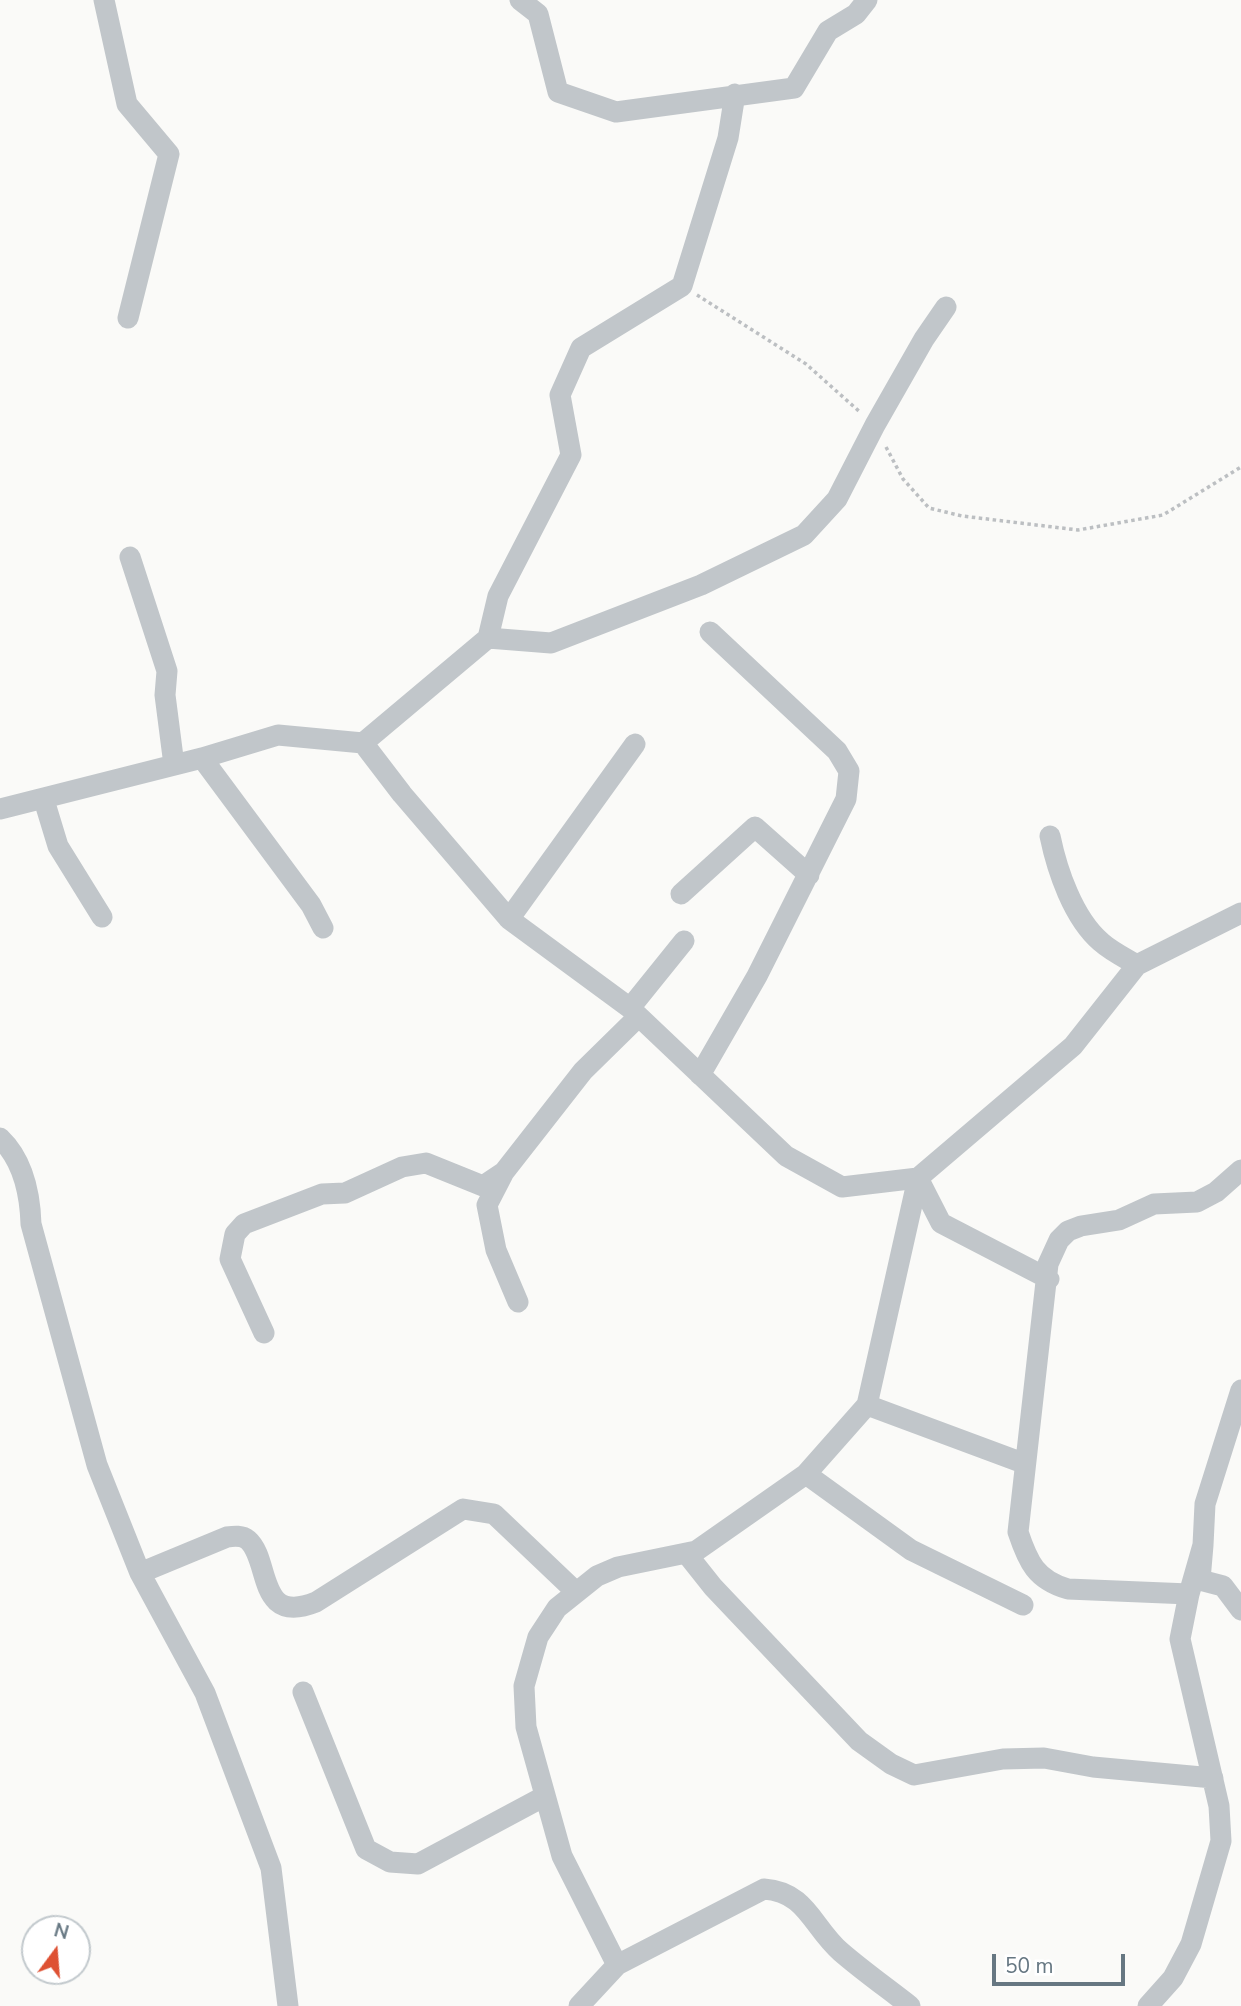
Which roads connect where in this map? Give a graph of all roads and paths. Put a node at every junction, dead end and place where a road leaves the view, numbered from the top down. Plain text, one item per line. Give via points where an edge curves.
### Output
1 (104, 0) edge
2 (520, 0) edge
3 (867, 0) edge
4 (734, 94) junction
5 (682, 286) junction
6 (946, 307) dead end
7 (128, 318) dead end
8 (875, 425) junction
9 (1241, 467) edge
10 (130, 557) dead end
11 (710, 632) dead end
12 (488, 638) junction
13 (363, 743) junction
14 (635, 744) dead end
15 (202, 758) junction
16 (174, 765) junction
17 (44, 800) junction
18 (0, 809) edge
19 (1050, 836) dead end
20 (809, 875) junction
21 (681, 894) dead end
22 (1241, 913) edge
23 (102, 917) dead end
24 (509, 919) junction
25 (323, 928) dead end
26 (684, 941) dead end
27 (1137, 965) junction
28 (634, 1013) junction
29 (700, 1075) junction
30 (0, 1138) edge
31 (1241, 1170) edge
32 (504, 1172) junction
33 (918, 1178) junction
34 (1049, 1279) junction
35 (518, 1302) dead end
36 (264, 1333) dead end
37 (1241, 1390) edge
38 (867, 1405) junction
39 (1023, 1463) junction
40 (806, 1474) junction
41 (1203, 1545) junction
42 (686, 1553) junction
43 (140, 1573) junction
44 (575, 1591) junction
45 (1189, 1594) junction
46 (1023, 1605) dead end
47 (1241, 1610) edge
48 (303, 1692) dead end
49 (1213, 1778) junction
50 (545, 1796) junction
51 (617, 1965) junction
52 (288, 2006) edge
53 (579, 2006) edge
54 (909, 2006) edge
55 (1148, 2006) edge

1 - 7 street via 127,104 169,154
2 - 4 street via 538,14 558,92 616,112
3 - 4 street via 856,14 828,31 794,88
4 - 5 street via 728,138
5 - 8 path via 806,364
5 - 12 street via 582,348 560,395 570,455 498,596
6 - 8 street
8 - 9 path via 903,479 929,508 1078,530 1163,515
8 - 12 street via 832,506 817,525 791,544 701,585 551,643
10 - 16 street via 167,671 165,695
11 - 20 street via 846,763 850,778 846,799
12 - 13 street
13 - 15 street via 278,735
13 - 24 street
14 - 24 street
15 - 16 street
15 - 25 street via 311,905
16 - 17 street
17 - 18 street
17 - 23 street via 58,846
19 - 27 street via 1059,877 1075,906 1099,941
20 - 21 street via 755,827
20 - 29 street
22 - 27 street
24 - 28 street
26 - 28 street
27 - 33 street via 1073,1046
28 - 29 street
28 - 32 street
29 - 33 street via 786,1156 842,1187
30 - 43 street via 27,1185 31,1223 97,1465
31 - 34 street via 1197,1202 1154,1204 1119,1220 1068,1231 1048,1264
32 - 35 street via 487,1205 496,1250
32 - 36 street via 482,1186 426,1163 402,1167 345,1192 322,1194 244,1224 235,1234 230,1259
33 - 34 street via 941,1223
33 - 38 street
34 - 39 street
37 - 41 street via 1205,1504
38 - 39 street
38 - 40 street
39 - 45 street via 1017,1532 1027,1559 1043,1579 1068,1589
40 - 42 street via 696,1551
40 - 46 street via 911,1550
41 - 45 street
41 - 47 street via 1200,1580 1223,1586
42 - 44 street via 618,1567
42 - 49 street via 859,1741 914,1774 1003,1759 1044,1758
43 - 44 street via 227,1537 242,1536 250,1541 269,1592 299,1609 463,1509 494,1514
43 - 52 street via 205,1693 271,1868
44 - 50 street via 538,1637 524,1686 526,1727
45 - 49 street via 1180,1639
48 - 50 street via 366,1849 390,1862 418,1864
49 - 55 street via 1222,1826 1218,1856 1191,1944 1172,1978
50 - 51 street via 562,1856
51 - 53 street
51 - 54 street via 764,1889 783,1891 805,1908 838,1949

